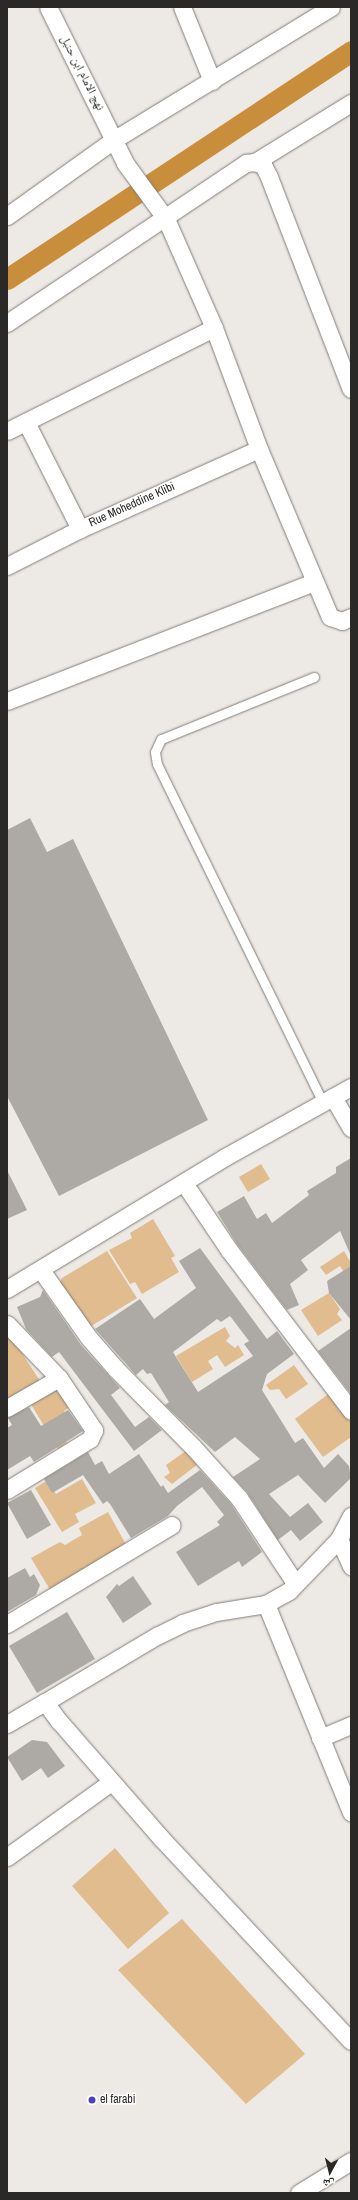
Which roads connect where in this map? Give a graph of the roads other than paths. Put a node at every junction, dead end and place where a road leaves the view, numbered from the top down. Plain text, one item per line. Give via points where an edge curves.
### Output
1 (48, 7) edge
2 (182, 7) edge
3 (331, 7) edge
4 (309, 13) edge
5 (212, 81) junction
6 (351, 103) edge
7 (115, 139) junction
8 (255, 162) junction
9 (9, 210) edge
10 (161, 212) junction
11 (7, 324) edge
12 (214, 328) junction
13 (351, 389) edge
14 (26, 422) junction
15 (7, 431) edge
16 (259, 448) junction
17 (80, 529) junction
18 (7, 566) edge
19 (314, 582) junction
20 (351, 617) edge
21 (314, 677) dead end
22 (7, 701) edge
23 (351, 1087) edge
24 (328, 1100) junction
25 (351, 1128) edge
26 (184, 1183) junction
27 (41, 1270) junction
28 (7, 1289) edge
29 (7, 1324) edge
30 (59, 1378) junction
31 (7, 1408) edge
32 (351, 1411) edge
33 (7, 1490) edge
34 (351, 1516) edge
35 (172, 1525) dead end
36 (345, 1535) edge
37 (351, 1566) edge
38 (295, 1583) junction
39 (266, 1604) junction
40 (7, 1624) edge
41 (45, 1702) junction
42 (7, 1724) edge
43 (351, 1725) edge
44 (320, 1738) junction
45 (111, 1782) junction
46 (351, 1812) edge
47 (7, 1857) edge
48 (351, 2042) edge
49 (351, 2161) edge
50 (299, 2193) edge

1 - 7 street, نهج الامام ابن حنبل
2 - 5 street
3 - 4 street
4 - 5 street
5 - 7 street
6 - 8 street
7 - 9 street
7 - 10 street, نهج الامام ابن حنبل via 125,163
8 - 10 street via 246,163
8 - 13 street via 263,165 269,177
10 - 11 street
10 - 12 street, نهج الامام ابن حنبل
12 - 14 street
12 - 16 street, نهج الامام ابن حنبل
14 - 15 street
14 - 17 street
16 - 17 street, Rue Moheddine Klibi
16 - 19 street, نهج الامام ابن حنبل
17 - 18 street, Rue Moheddine Klibi
19 - 20 street, نهج الامام ابن حنبل via 330,617 342,621
19 - 22 street
21 - 24 lane via 161,739 155,752 157,764
23 - 24 street
24 - 25 street
24 - 26 street via 225,1157
26 - 27 street via 69,1250
26 - 32 street via 229,1250
27 - 28 street
27 - 38 street via 89,1338 115,1368 239,1498
29 - 30 street
30 - 31 street
30 - 33 street via 93,1426 93,1434
34 - 36 street
35 - 40 street
36 - 37 street
36 - 38 street
38 - 39 street via 288,1591
39 - 41 street via 216,1612 183,1623 158,1635
39 - 44 street
41 - 42 street
41 - 45 street
43 - 44 street
44 - 46 street
45 - 47 street
45 - 48 street
49 - 50 street

